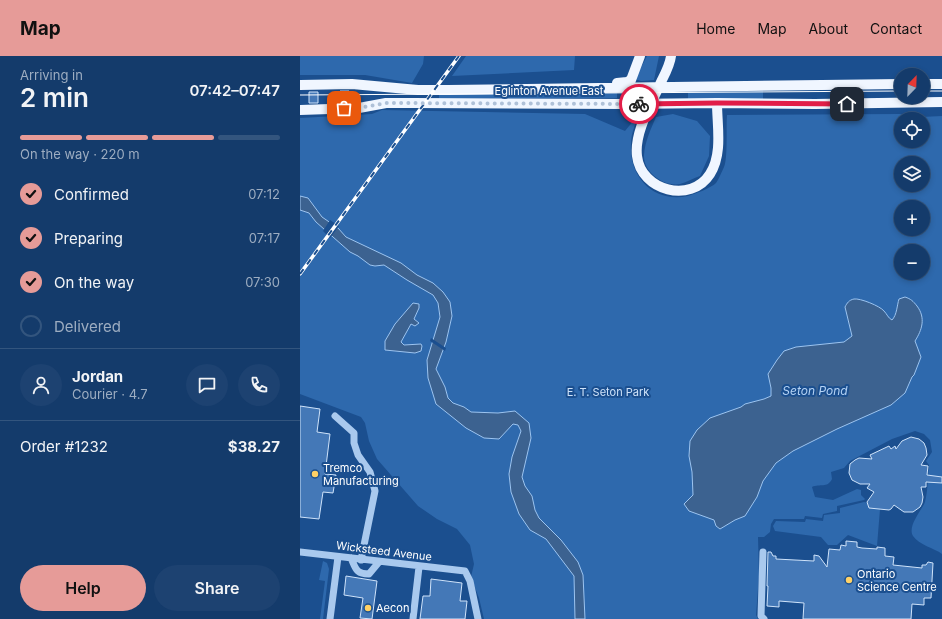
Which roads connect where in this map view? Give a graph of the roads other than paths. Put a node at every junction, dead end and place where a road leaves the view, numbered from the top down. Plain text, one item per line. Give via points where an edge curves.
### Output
1 (640, 56) edge
2 (670, 56) edge
3 (894, 84) edge
4 (930, 84) edge
5 (942, 84) edge
6 (300, 85) edge
7 (547, 88) junction
8 (942, 102) edge
9 (717, 103) junction
10 (300, 110) edge
11 (335, 416) dead end
12 (300, 552) edge
13 (763, 552) dead end
14 (338, 557) junction
15 (351, 558) junction
16 (361, 560) junction
17 (379, 562) junction
18 (419, 567) junction
19 (330, 619) edge
20 (413, 619) edge
21 (478, 619) edge
22 (764, 619) edge

1 - 7 main road via 631,80 627,82
2 - 9 main road via 666,72 640,131 636,156 642,171 654,184 676,192 685,191 695,187 711,173 717,158
3 - 7 main road, Eglinton Avenue East
4 - 5 main road
6 - 7 main road, Eglinton Avenue East via 352,84 418,90
8 - 9 main road, Eglinton Avenue East
9 - 10 main road, Eglinton Avenue East via 386,103 359,108
11 - 16 street via 354,433 358,455 370,472 375,491
12 - 14 street, Wicksteed Avenue
13 - 22 street via 761,616
14 - 15 street, Wicksteed Avenue
14 - 19 street
15 - 16 street, Wicksteed Avenue
15 - 17 street via 362,574 369,574
16 - 17 street, Wicksteed Avenue
17 - 18 street, Wicksteed Avenue
18 - 20 street
18 - 21 street, Wicksteed Avenue via 465,571 470,580

